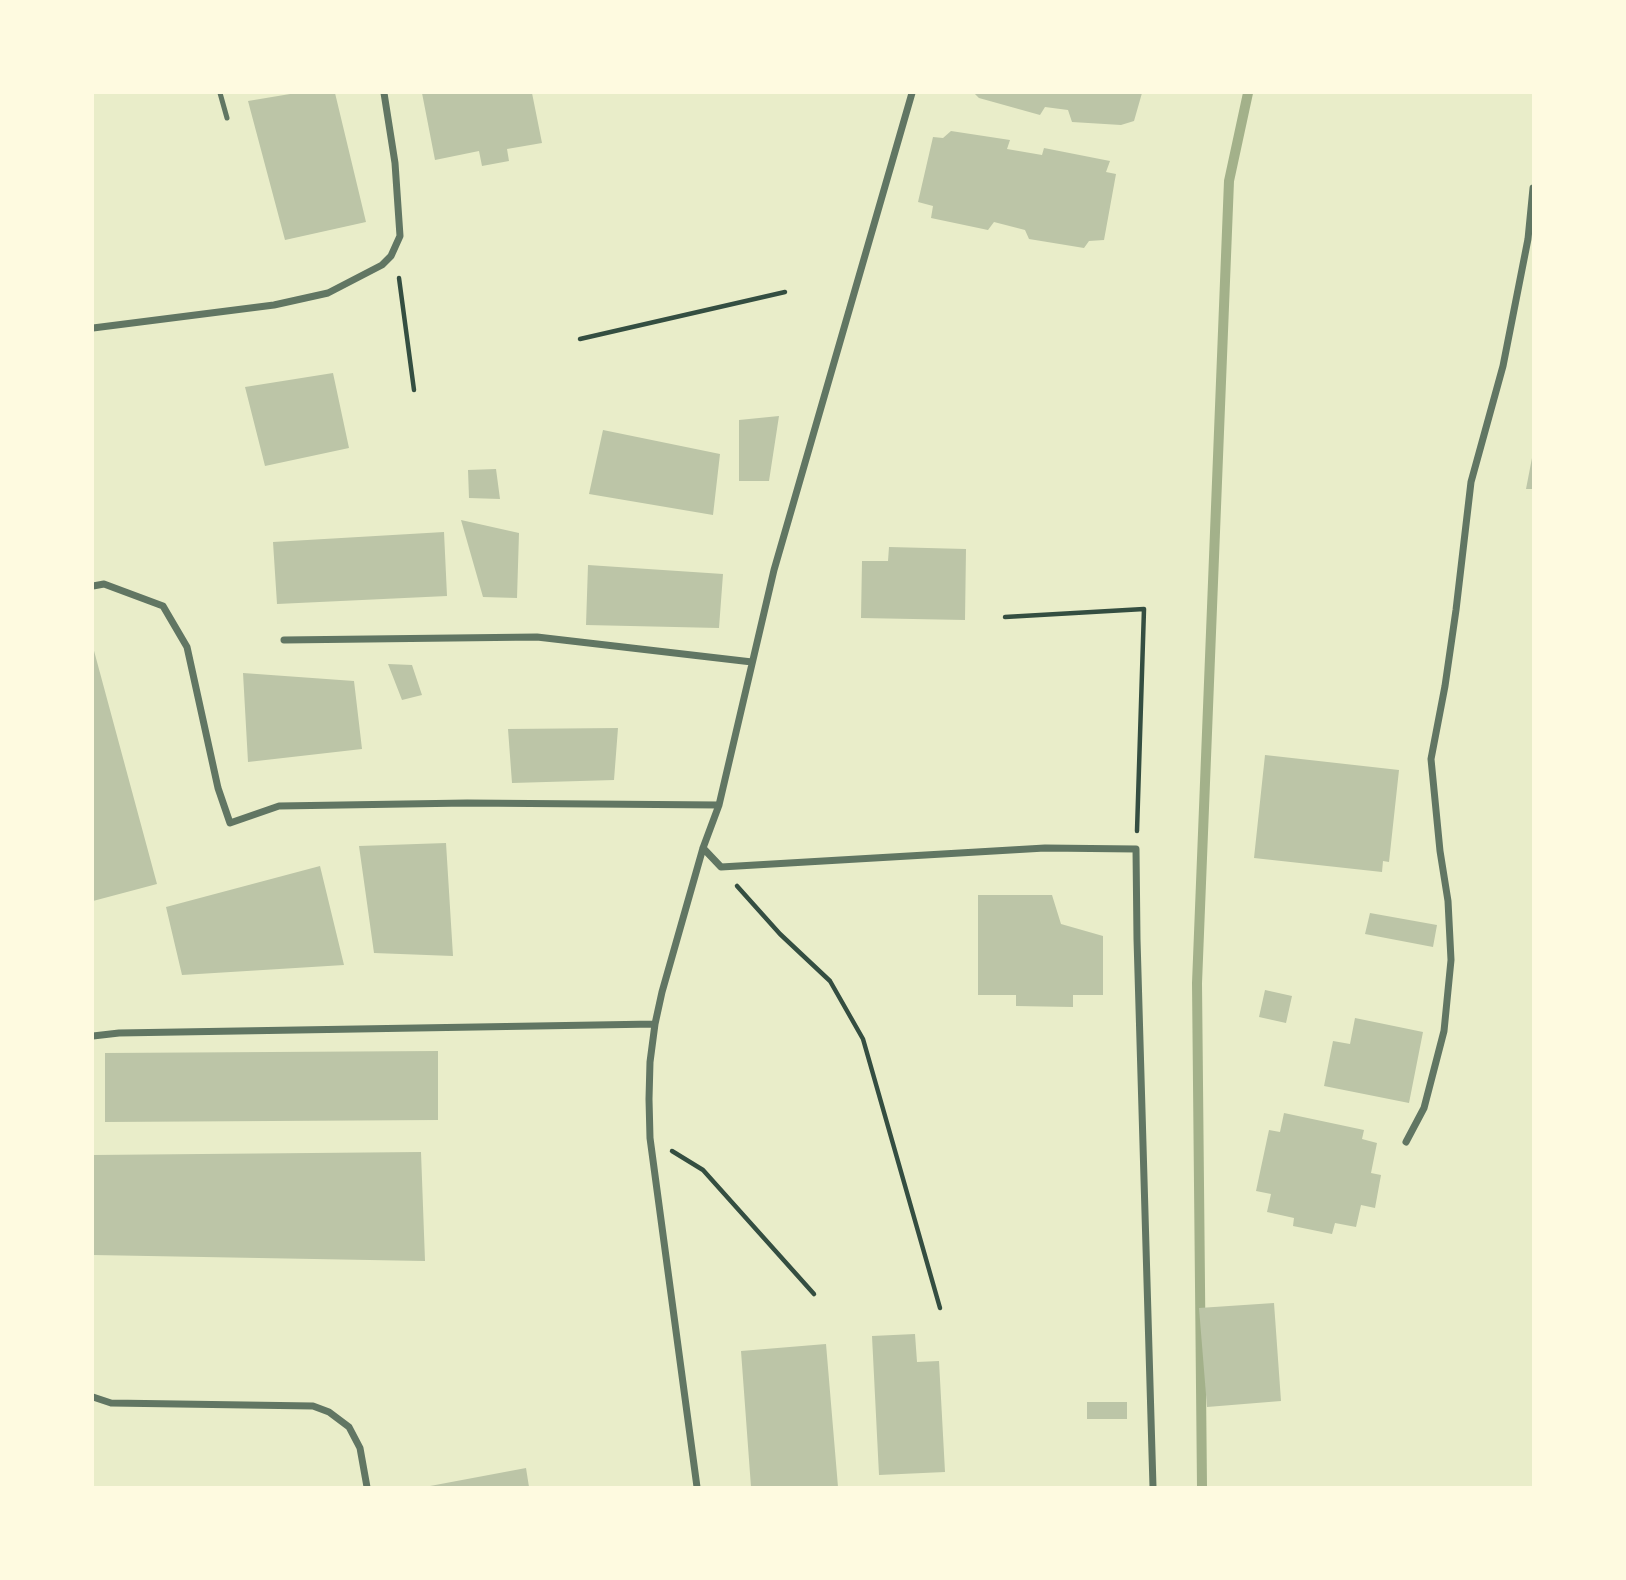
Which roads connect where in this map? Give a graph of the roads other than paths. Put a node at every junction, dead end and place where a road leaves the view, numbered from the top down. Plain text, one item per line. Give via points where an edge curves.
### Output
1 (220, 93) edge
2 (384, 93) edge
3 (912, 93) edge
4 (227, 118) dead end
5 (1533, 188) edge
6 (93, 328) edge
7 (93, 586) edge
8 (284, 640) dead end
9 (752, 662) junction
10 (719, 806) junction
11 (704, 848) junction
12 (655, 1024) junction
13 (93, 1036) edge
14 (1406, 1142) dead end
15 (93, 1397) edge
16 (367, 1487) edge
17 (697, 1487) edge
18 (1153, 1487) edge

1 - 4 lane
2 - 6 street via 400,236 382,265 328,293 274,305
3 - 9 street via 774,570
5 - 14 street via 1528,239 1503,366 1471,482 1453,635 1431,759 1451,960 1444,1031 1424,1108
7 - 10 street via 104,584 163,606 187,648 230,823 279,807 467,803
8 - 9 street via 537,637
9 - 10 street
10 - 11 street
11 - 12 street
11 - 18 street via 721,867 1045,848 1136,849
12 - 13 street
12 - 17 street via 650,1138
15 - 16 street via 111,1403 313,1406 349,1427 360,1448

